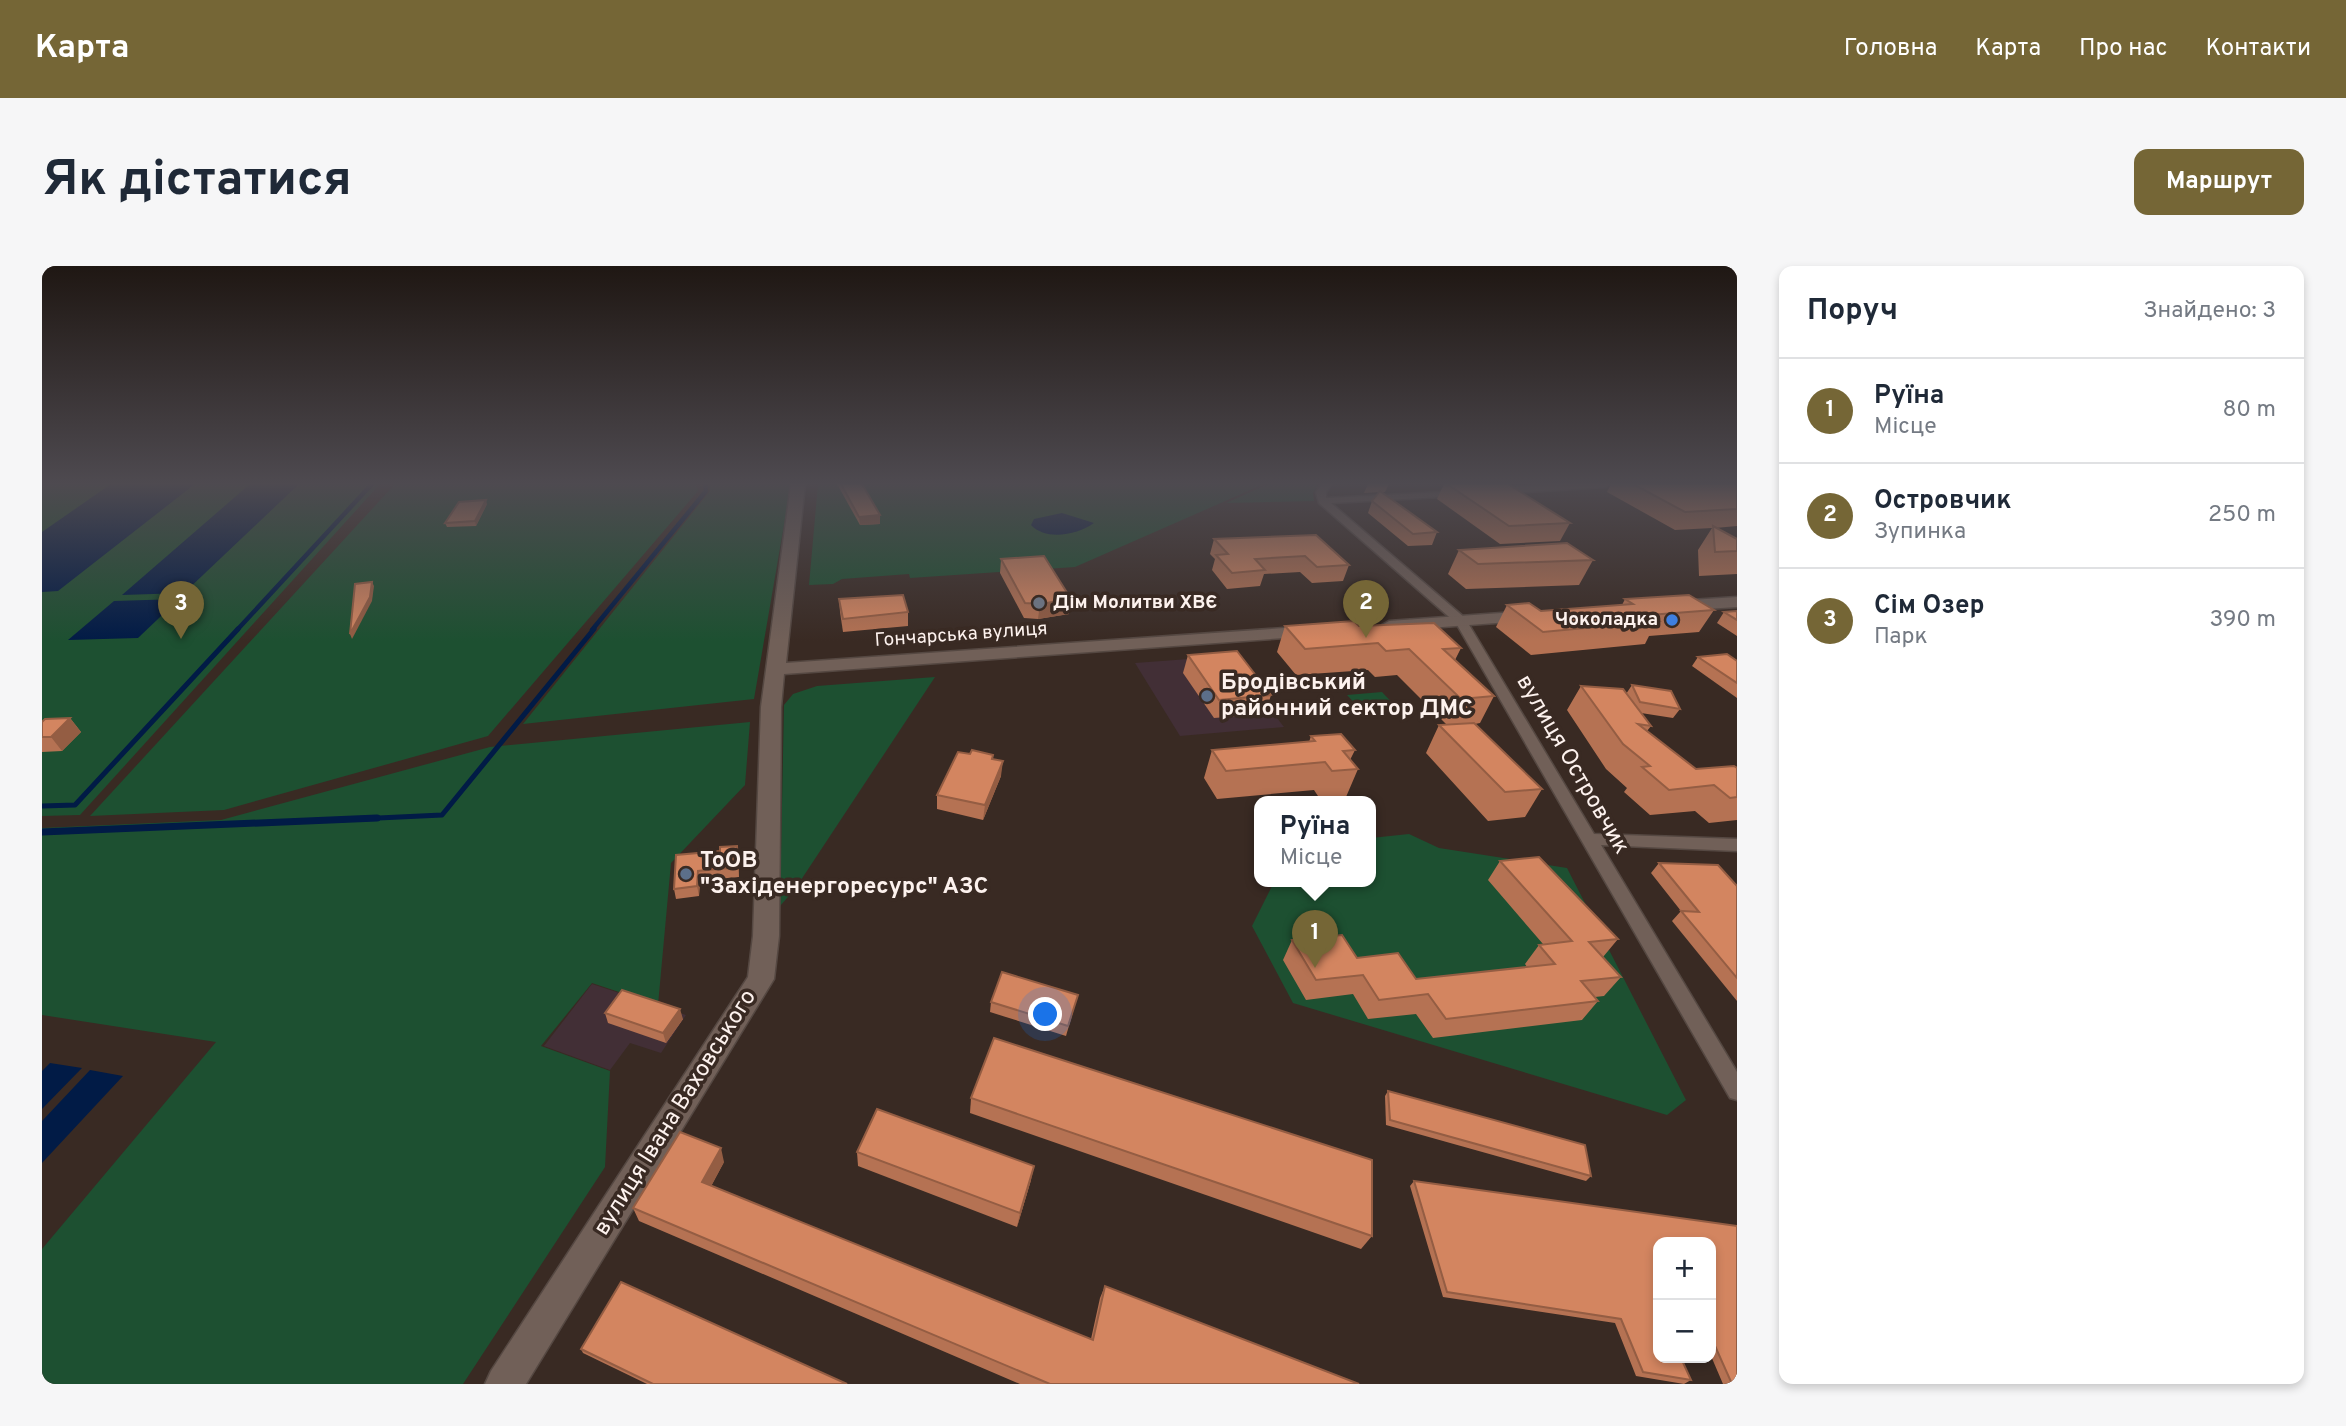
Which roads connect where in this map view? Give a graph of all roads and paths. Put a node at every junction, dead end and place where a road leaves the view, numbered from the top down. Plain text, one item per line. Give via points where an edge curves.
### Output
1 (792, 536) edge
2 (1363, 536) edge
3 (1737, 602) edge
4 (1663, 607) edge
5 (1553, 615) edge
6 (1461, 621) junction
7 (1367, 628) edge
8 (1325, 630) edge
9 (775, 669) junction
10 (1589, 839) junction
11 (1737, 845) edge
12 (1737, 1091) edge
13 (504, 1384) edge

1 - 9 main road, вулиця Івана Ваховського
2 - 6 street, вулиця Островчик
3 - 4 main road
5 - 6 main road
6 - 7 main road
6 - 10 street, вулиця Островчик
8 - 9 main road, Гончарська вулиця
9 - 13 main road, вулиця Івана Ваховського via 766,946 761,979
10 - 11 street
10 - 12 street, вулиця Островчик

